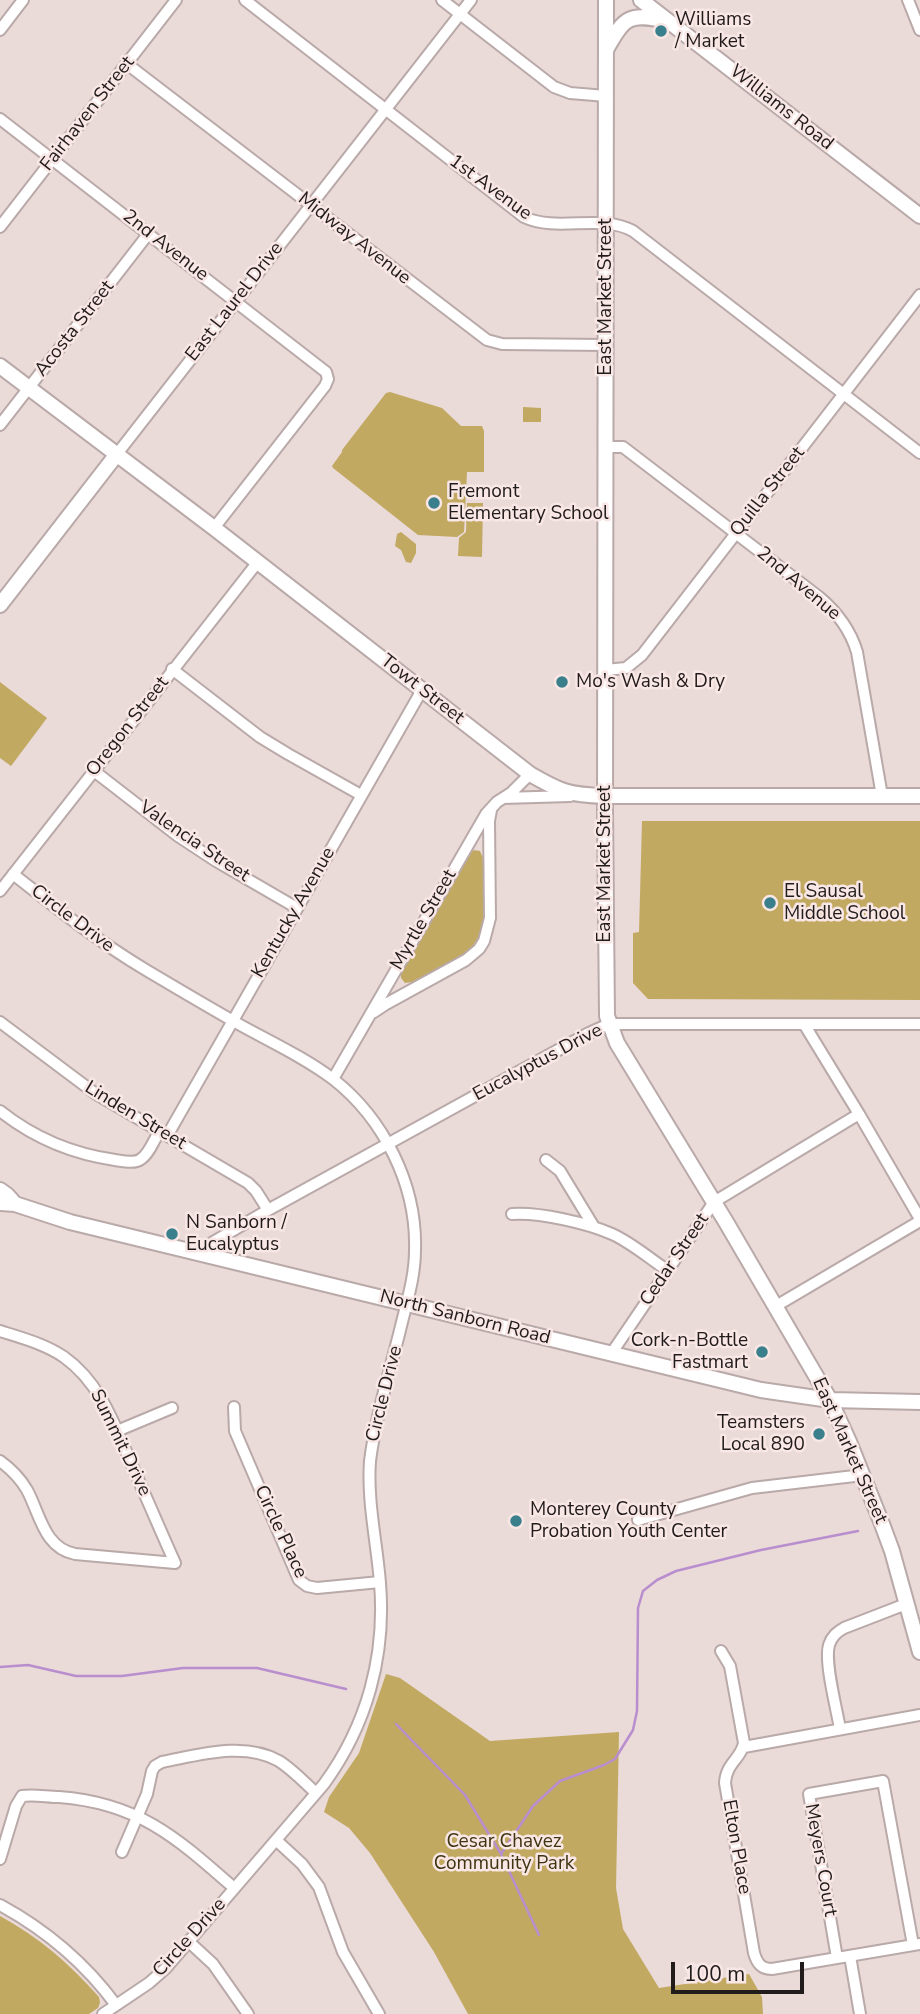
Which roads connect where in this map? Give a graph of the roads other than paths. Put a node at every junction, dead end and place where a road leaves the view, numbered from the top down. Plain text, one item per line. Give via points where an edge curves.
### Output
1 (23, 0) edge
2 (176, 0) edge
3 (245, 0) edge
4 (442, 0) edge
5 (471, 0) edge
6 (606, 0) edge
7 (641, 0) edge
8 (907, 3) edge
9 (460, 14) junction
10 (669, 22) junction
11 (0, 30) edge
12 (920, 30) edge
13 (606, 49) junction
14 (127, 64) junction
15 (606, 96) junction
16 (386, 109) junction
17 (0, 119) edge
18 (53, 159) junction
19 (311, 205) junction
20 (920, 216) edge
21 (606, 224) junction
22 (0, 227) edge
23 (149, 233) junction
24 (920, 295) edge
25 (236, 301) junction
26 (606, 345) junction
27 (0, 366) edge
28 (29, 388) junction
29 (844, 394) junction
30 (0, 425) edge
31 (606, 447) junction
32 (920, 453) edge
33 (117, 454) junction
34 (214, 528) junction
35 (735, 534) junction
36 (257, 563) junction
37 (0, 605) edge
38 (172, 669) junction
39 (605, 670) junction
40 (422, 690) junction
41 (93, 771) junction
42 (530, 774) junction
43 (361, 795) junction
44 (586, 795) junction
45 (605, 796) junction
46 (882, 796) junction
47 (920, 796) edge
48 (503, 799) junction
49 (493, 807) junction
50 (463, 852) junction
51 (490, 861) junction
52 (13, 874) junction
53 (0, 891) edge
54 (297, 908) junction
55 (399, 964) junction
56 (417, 986) junction
57 (370, 1016) junction
58 (233, 1020) junction
59 (0, 1022) edge
60 (609, 1024) junction
61 (804, 1024) junction
62 (920, 1024) edge
63 (333, 1079) junction
64 (0, 1111) edge
65 (859, 1114) junction
66 (163, 1134) junction
67 (387, 1144) junction
68 (546, 1160) dead end
69 (0, 1190) edge
70 (714, 1202) junction
71 (0, 1203) edge
72 (15, 1204) junction
73 (268, 1210) junction
74 (512, 1214) dead end
75 (920, 1220) edge
76 (594, 1227) junction
77 (197, 1252) junction
78 (667, 1270) junction
79 (407, 1304) junction
80 (776, 1306) junction
81 (0, 1331) edge
82 (611, 1354) junction
83 (830, 1400) junction
84 (920, 1402) edge
85 (234, 1407) dead end
86 (172, 1408) dead end
87 (117, 1432) junction
88 (0, 1461) edge
89 (863, 1475) junction
90 (638, 1520) dead end
91 (380, 1582) junction
92 (912, 1609) edge
93 (721, 1651) dead end
94 (920, 1652) edge
95 (920, 1715) edge
96 (840, 1729) junction
97 (744, 1747) junction
98 (316, 1793) junction
99 (138, 1817) junction
100 (276, 1840) junction
101 (122, 1852) dead end
102 (0, 1859) edge
103 (234, 1888) junction
104 (0, 1905) edge
105 (188, 1941) junction
106 (917, 1945) edge
107 (850, 1956) junction
108 (837, 1958) junction
109 (116, 2005) junction
110 (103, 2014) edge
111 (248, 2014) edge
112 (379, 2014) edge
113 (860, 2014) edge

1 - 11 street
2 - 14 street, Fairhaven Street
3 - 16 street, 1st Avenue
4 - 9 street
5 - 9 street, East Laurel Drive
6 - 13 main road, East Market Street
7 - 10 main road, Williams Road
8 - 12 street
9 - 15 street via 554,87
9 - 16 street, East Laurel Drive
10 - 13 main road via 644,16 627,20
10 - 20 main road, Williams Road
13 - 15 main road, East Market Street
14 - 18 street, Fairhaven Street
14 - 19 street, Midway Avenue
15 - 21 main road, East Market Street
16 - 19 street, East Laurel Drive
16 - 21 street, 1st Avenue via 524,217 545,223
17 - 18 street, 2nd Avenue
18 - 22 street, Fairhaven Street
18 - 23 street, 2nd Avenue
19 - 25 street, East Laurel Drive
19 - 26 street, Midway Avenue via 486,340 510,345
21 - 26 main road, East Market Street
21 - 29 street, 1st Avenue via 638,235
23 - 25 street, 2nd Avenue
23 - 28 street, Acosta Street
24 - 29 street, Quilla Street
25 - 33 street, East Laurel Drive
25 - 34 street, 2nd Avenue via 327,375 325,386
26 - 31 main road, East Market Street
27 - 28 main road, Towt Street
28 - 30 street, Acosta Street
28 - 33 main road, Towt Street
29 - 32 street, 1st Avenue
29 - 35 street, Quilla Street
31 - 35 street, 2nd Avenue via 623,447
31 - 39 main road, East Market Street
33 - 34 main road, Towt Street
33 - 37 main road, East Laurel Drive
34 - 36 main road, Towt Street
35 - 39 street, Quilla Street via 638,659 626,668
35 - 46 street, 2nd Avenue via 826,603 849,631 857,652
36 - 38 street, Oregon Street
36 - 40 main road, Towt Street
38 - 41 street, Oregon Street
38 - 43 street via 260,737
39 - 45 main road, East Market Street
40 - 42 main road, Towt Street
40 - 43 street, Kentucky Avenue
41 - 52 street, Oregon Street
41 - 54 street, Valencia Street via 188,843
42 - 44 main road, Towt Street via 555,789
42 - 48 street, Myrtle Street
43 - 54 street, Kentucky Avenue
44 - 45 main road, Towt Street
44 - 48 street
45 - 46 main road, Towt Street
45 - 60 main road, East Market Street
46 - 47 main road, Towt Street
48 - 49 street, Myrtle Street
49 - 50 street, Myrtle Street
49 - 51 street
50 - 51 street via 480,848
50 - 55 street, Myrtle Street
51 - 56 street via 489,924 484,941 471,956
52 - 53 street, Oregon Street
52 - 58 street, Circle Drive via 110,948
54 - 58 street, Kentucky Avenue
55 - 56 street via 400,983
55 - 57 street, Myrtle Street
56 - 57 street
57 - 63 street, Myrtle Street
58 - 63 street, Circle Drive
58 - 66 street, Kentucky Avenue
59 - 66 street, Linden Street via 86,1088
60 - 61 street, Eucalyptus Drive
60 - 67 street, Eucalyptus Drive
60 - 70 main road, East Market Street
61 - 62 street, Eucalyptus Drive
61 - 65 street
63 - 67 street, Circle Drive via 363,1108
64 - 66 street, Kentucky Avenue via 54,1144 121,1161 142,1159
65 - 70 street, Cedar Street
65 - 75 street
66 - 73 street, Linden Street via 248,1183
67 - 73 street, Eucalyptus Drive
67 - 79 street, Circle Drive via 413,1213 415,1250
68 - 76 street via 560,1171
69 - 72 main road, North Sanborn Road
70 - 78 street, Cedar Street
70 - 80 main road, East Market Street
71 - 72 main road, North Sanborn Road
72 - 77 main road, North Sanborn Road
73 - 77 street, Eucalyptus Drive
74 - 76 street via 529,1213
75 - 80 street
76 - 78 street
77 - 79 main road, North Sanborn Road
78 - 82 street, Cedar Street
79 - 82 main road, North Sanborn Road
79 - 91 street, Circle Drive via 370,1461
80 - 83 main road, East Market Street
81 - 87 street, Summit Drive via 42,1345 73,1364 100,1396
82 - 83 main road, North Sanborn Road via 761,1390
83 - 84 main road, North Sanborn Road
83 - 89 main road, East Market Street
85 - 91 street, Circle Place via 235,1431 299,1580 317,1588
86 - 87 street
87 - 88 street, Summit Drive via 175,1563 60,1549 47,1534 24,1486
89 - 90 street via 751,1488
89 - 92 main road, East Market Street
91 - 98 street, Circle Drive via 381,1638 370,1694 347,1748
92 - 94 main road, East Market Street
92 - 96 street via 848,1626 831,1640 828,1656
93 - 97 street via 730,1665
95 - 96 street
96 - 97 street
97 - 108 street, Elton Place via 728,1768 725,1783 754,1953 761,1966 772,1969
98 - 99 street via 269,1757 219,1752 155,1766
98 - 100 street, Circle Drive
99 - 101 street
99 - 102 street via 87,1801 24,1795 16,1806
99 - 103 street via 176,1839
100 - 103 street, Circle Drive
100 - 112 street via 315,1880 349,1963
103 - 105 street, Circle Drive
104 - 109 street via 62,1947
105 - 109 street, Circle Drive via 158,1975
105 - 111 street via 213,1964
106 - 107 street
106 - 108 street, Meyers Court via 883,1781 809,1794
107 - 108 street
107 - 113 street
109 - 110 street, Circle Drive

